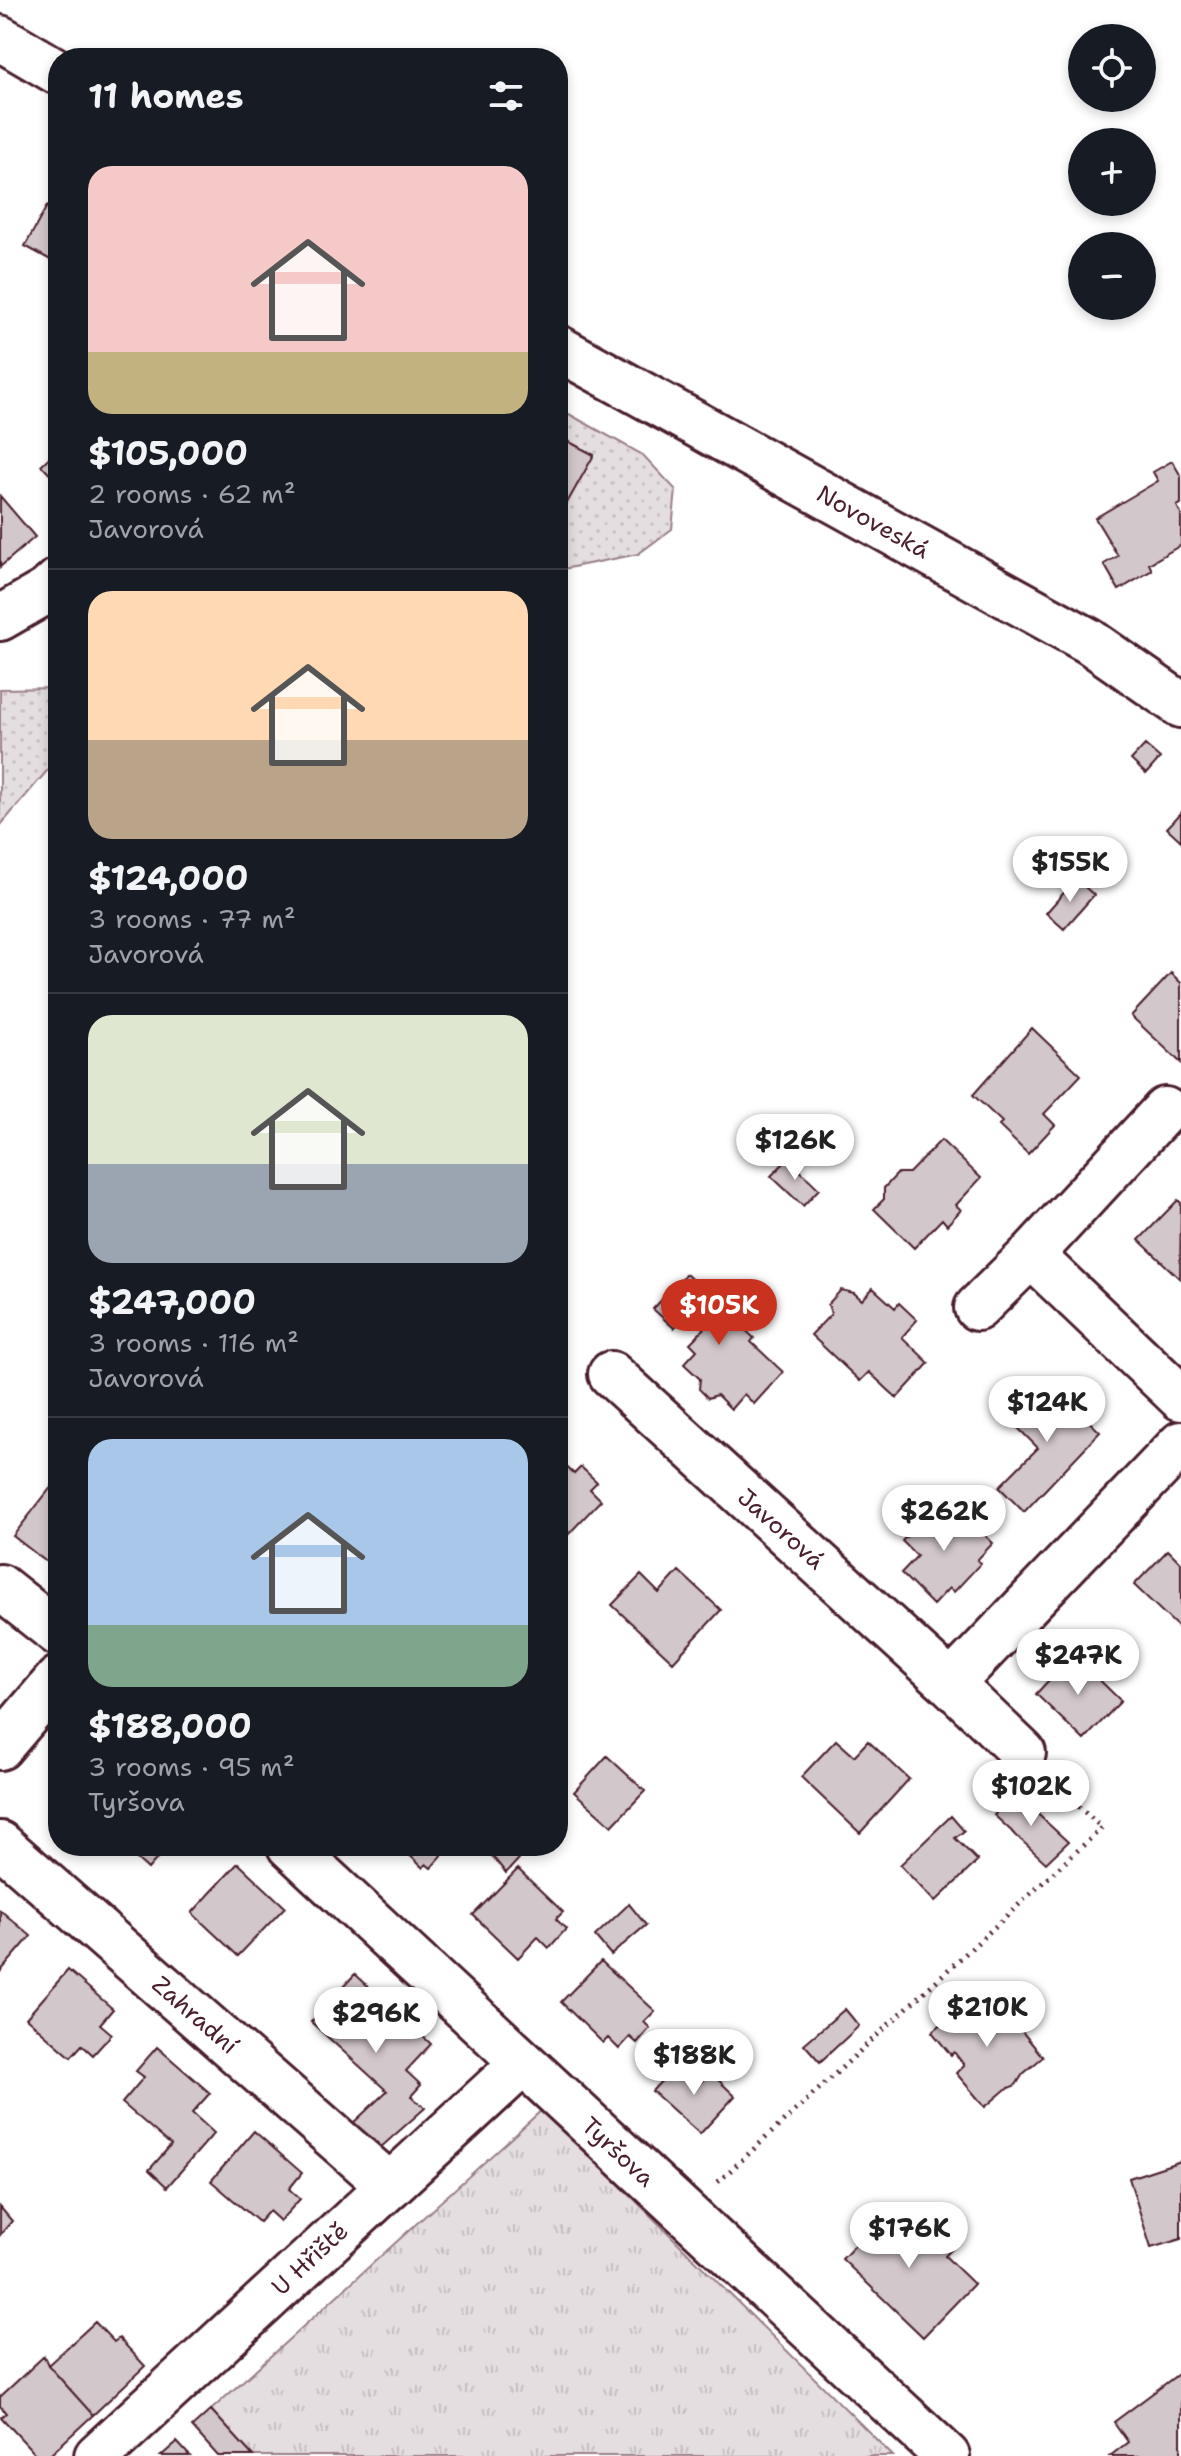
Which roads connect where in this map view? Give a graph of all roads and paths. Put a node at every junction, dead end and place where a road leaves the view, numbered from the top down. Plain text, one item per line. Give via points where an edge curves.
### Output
1 (0, 38) edge
2 (48, 66) edge
3 (568, 354) edge
4 (48, 590) edge
5 (0, 618) edge
6 (1181, 705) edge
7 (1165, 1110) dead end
8 (1031, 1255) junction
9 (977, 1308) dead end
10 (611, 1374) dead end
11 (1181, 1398) edge
12 (1181, 1444) edge
13 (0, 1587) edge
14 (48, 1625) edge
15 (951, 1684) junction
16 (48, 1691) edge
17 (0, 1747) edge
18 (1023, 1753) joint
19 (0, 1844) edge
20 (301, 1856) edge
21 (523, 2063) junction
22 (390, 2186) junction
23 (684, 2214) junction
24 (97, 2456) edge
25 (947, 2456) edge

1 - 2 street
3 - 6 street, Novoveská via 1089,641
4 - 5 street
7 - 8 street
8 - 9 street
8 - 11 street
10 - 15 street, Javorová
12 - 15 street
13 - 14 street
15 - 18 street, Javorová
16 - 17 street
18 - 23 path via 1102,1828
19 - 22 street, Zahradní
20 - 21 street, Tyršova
21 - 22 street, U Hřiště
21 - 23 street, Tyršova
22 - 24 street, U Hřiště
23 - 25 street, Tyršova

